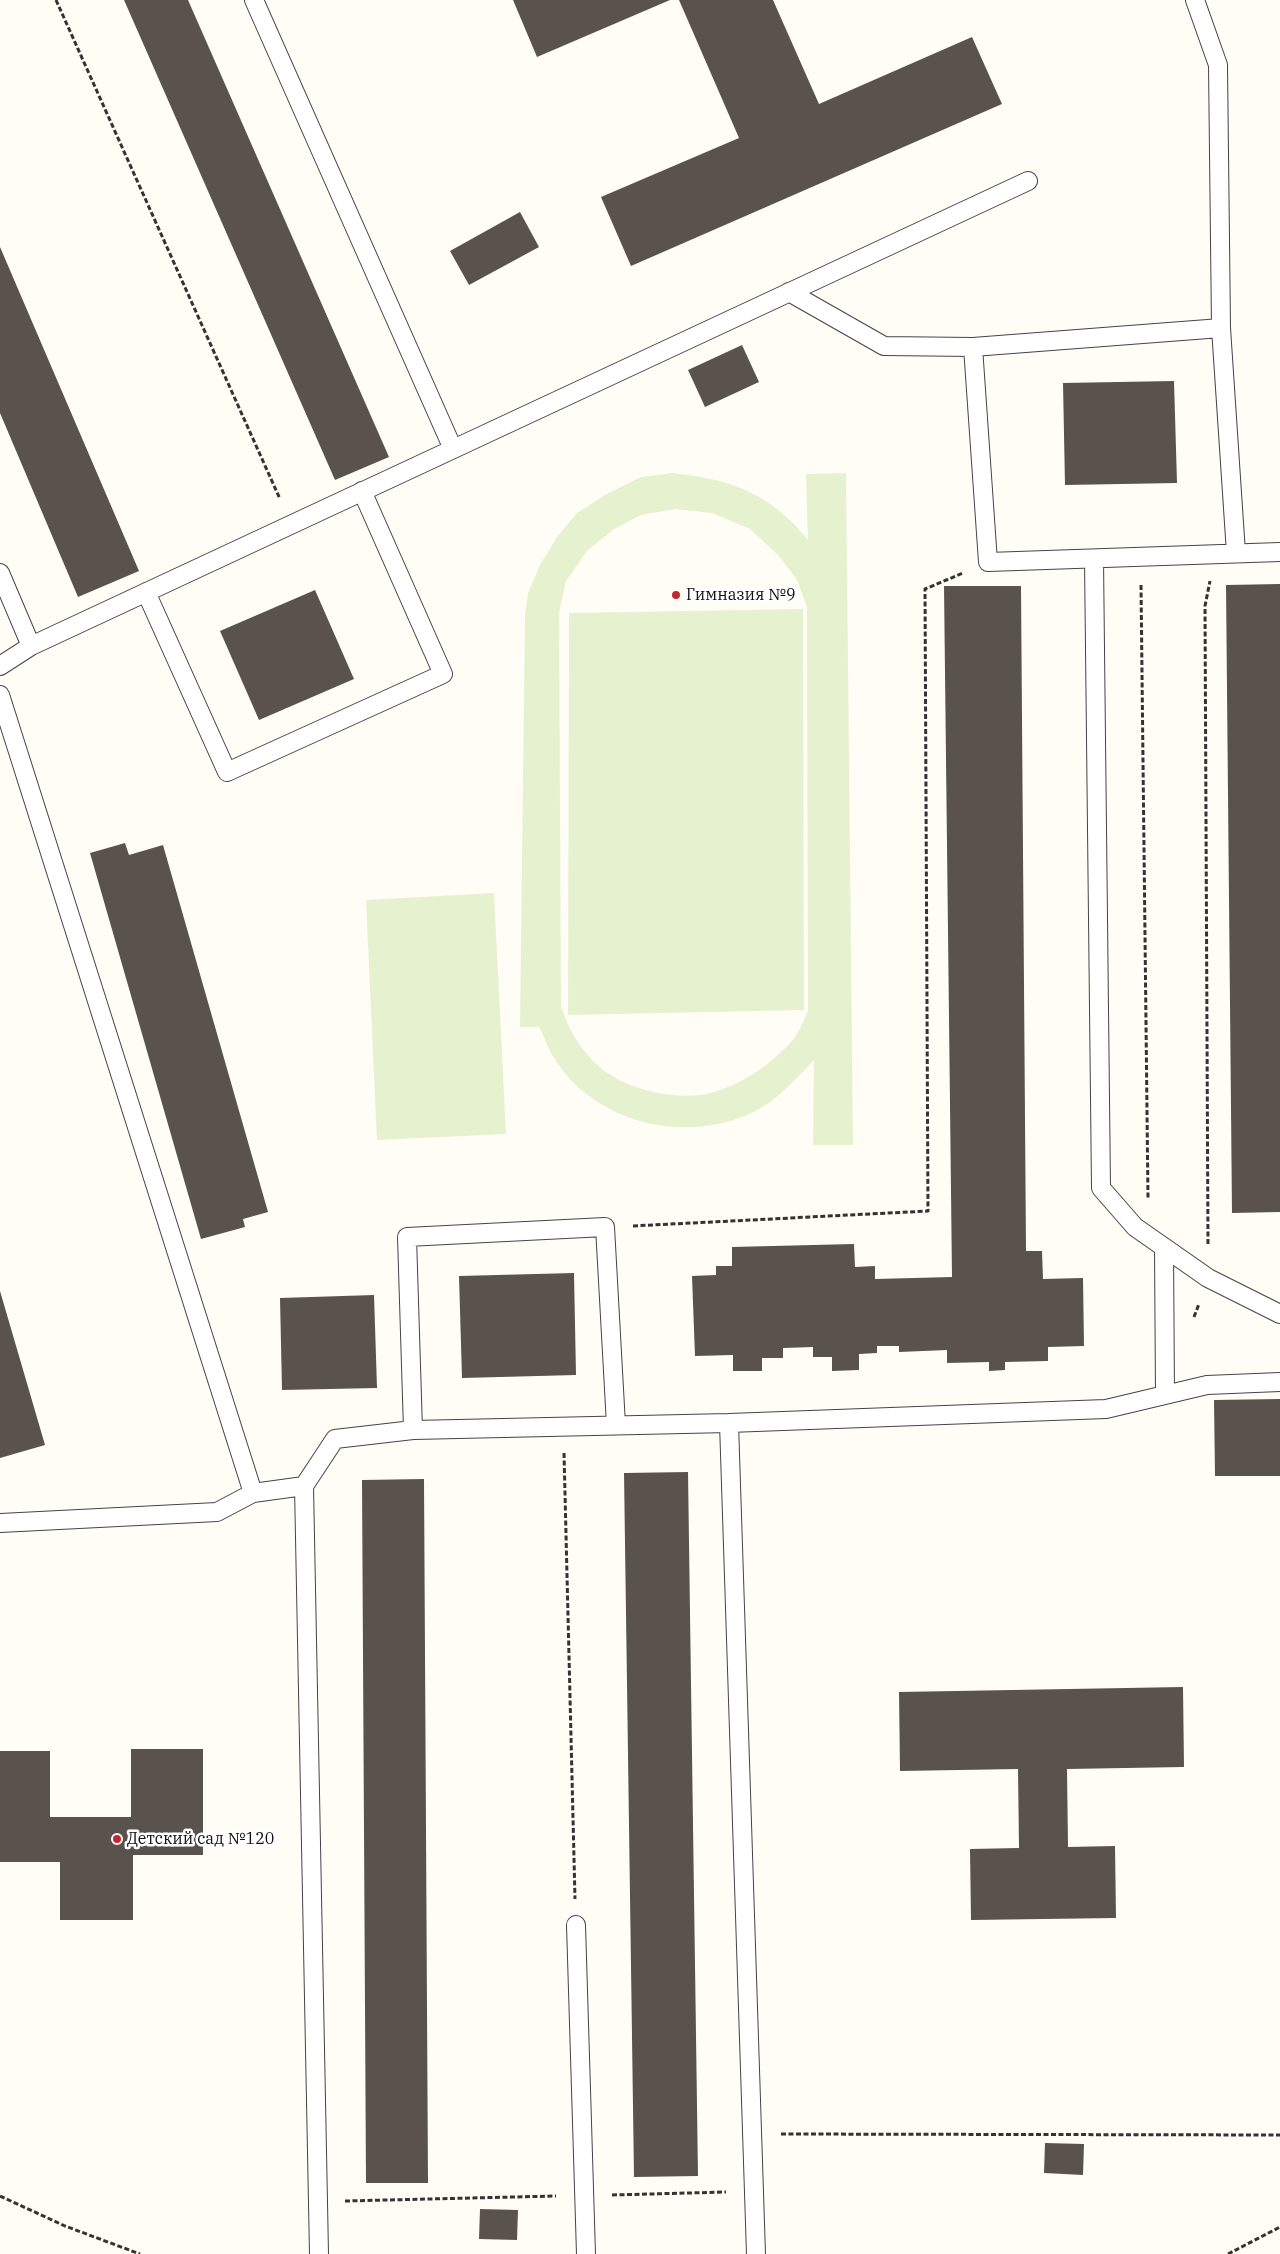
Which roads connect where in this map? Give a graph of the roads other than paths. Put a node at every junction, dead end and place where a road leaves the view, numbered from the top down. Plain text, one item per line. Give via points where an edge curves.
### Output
1 (254, 0) edge
2 (1195, 0) edge
3 (1028, 181) dead end
4 (789, 292) junction
5 (1222, 328) junction
6 (973, 347) junction
7 (453, 449) junction
8 (362, 491) junction
9 (1280, 552) edge
10 (1236, 553) junction
11 (1094, 559) junction
12 (0, 573) edge
13 (146, 592) junction
14 (31, 646) junction
15 (0, 666) edge
16 (0, 695) edge
17 (1164, 1247) junction
18 (1280, 1314) edge
19 (1280, 1382) edge
20 (1165, 1395) junction
21 (729, 1424) junction
22 (616, 1425) junction
23 (413, 1430) junction
24 (304, 1486) junction
25 (253, 1493) junction
26 (0, 1523) edge
27 (576, 1925) road end
28 (319, 2254) edge
29 (586, 2254) edge
30 (756, 2254) edge

1 - 7 lane
2 - 5 lane via 1218,65
3 - 4 lane
4 - 6 lane via 884,346
4 - 7 lane
5 - 6 lane
5 - 10 lane
6 - 11 lane via 988,562
7 - 8 lane
8 - 13 lane
8 - 13 lane via 443,674 227,772
9 - 10 lane
10 - 11 lane
11 - 17 lane via 1101,1188 1135,1227
12 - 14 lane
13 - 14 lane
14 - 15 lane
16 - 25 lane
17 - 18 lane via 1208,1278
17 - 20 lane
19 - 20 lane via 1207,1385
20 - 21 lane via 1106,1408
21 - 22 lane
21 - 30 lane
22 - 23 lane
22 - 23 lane via 605,1227 407,1237
23 - 24 lane via 335,1439
24 - 25 lane
24 - 28 lane
25 - 26 lane via 217,1512
27 - 29 lane

